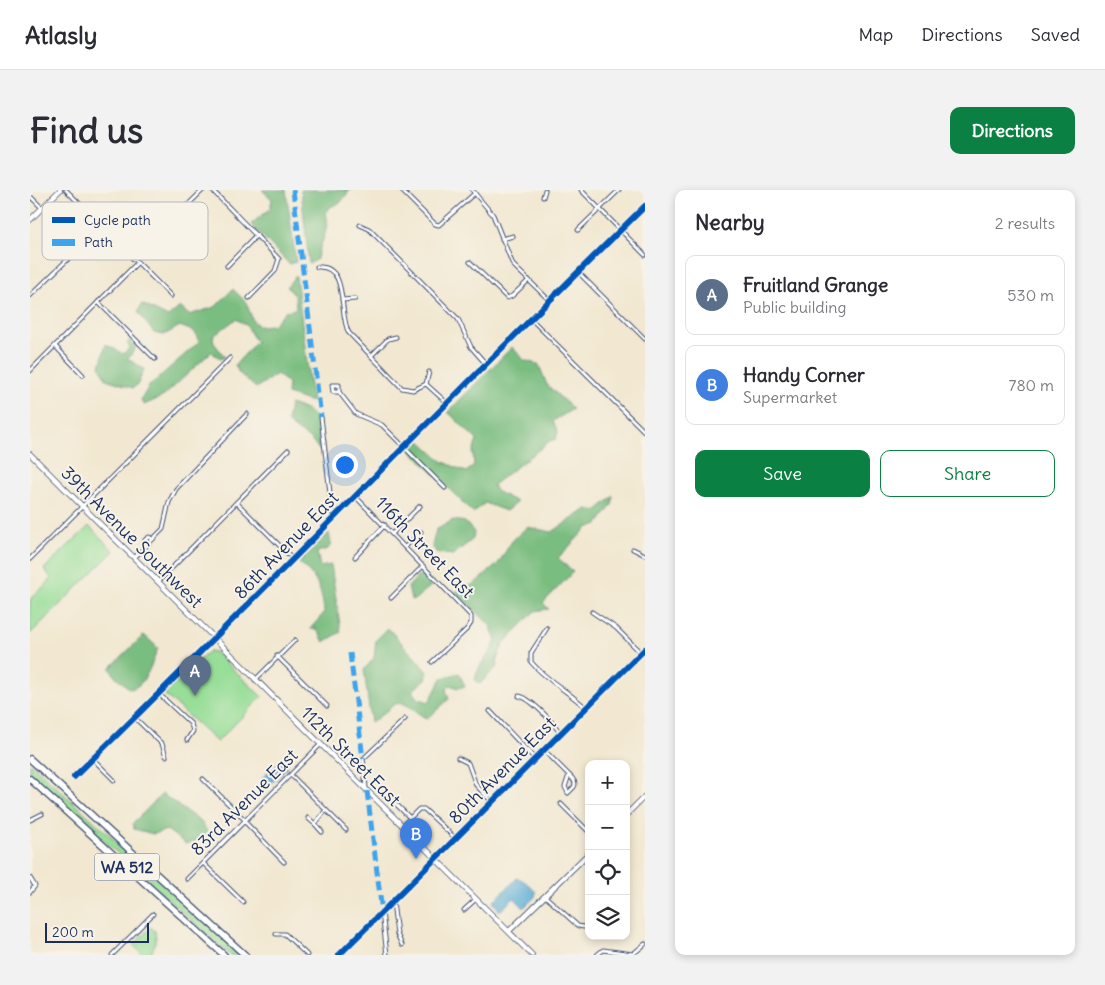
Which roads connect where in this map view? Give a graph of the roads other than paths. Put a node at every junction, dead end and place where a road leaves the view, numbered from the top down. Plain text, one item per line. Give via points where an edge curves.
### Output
1 (60, 190) edge
2 (66, 190) edge
3 (202, 190) edge
4 (212, 190) edge
5 (545, 190) edge
6 (581, 190) edge
7 (619, 190) edge
8 (474, 191) edge
9 (402, 192) dead end
10 (30, 196) edge
11 (543, 197) dead end
12 (48, 202) edge
13 (78, 202) edge
14 (190, 202) edge
15 (645, 206) edge
16 (42, 208) joint
17 (599, 209) junction
18 (30, 220) edge
19 (360, 225) dead end
20 (578, 230) dead end
21 (620, 230) junction
22 (257, 235) junction
23 (513, 236) dead end
24 (502, 239) junction
25 (645, 255) edge
26 (67, 260) edge
27 (134, 260) edge
28 (470, 262) dead end
29 (137, 263) junction
30 (227, 266) dead end
31 (317, 267) dead end
32 (577, 271) junction
33 (529, 280) junction
34 (30, 296) edge
35 (171, 296) dead end
36 (249, 298) dead end
37 (355, 299) dead end
38 (342, 300) junction
39 (549, 300) junction
40 (98, 302) junction
41 (530, 318) junction
42 (396, 337) dead end
43 (645, 339) edge
44 (55, 346) junction
45 (371, 356) junction
46 (230, 358) dead end
47 (155, 359) dead end
48 (486, 364) junction
49 (30, 371) edge
50 (429, 372) dead end
51 (84, 375) dead end
52 (426, 384) junction
53 (339, 392) dead end
54 (448, 403) junction
55 (247, 414) dead end
56 (320, 417) dead end
57 (645, 432) edge
58 (404, 447) junction
59 (288, 450) dead end
60 (30, 454) edge
61 (445, 488) dead end
62 (355, 496) junction
63 (237, 503) junction
64 (420, 506) dead end
65 (83, 507) junction
66 (333, 519) junction
67 (385, 525) junction
68 (421, 532) dead end
69 (393, 533) junction
70 (406, 546) junction
71 (633, 548) dead end
72 (645, 555) edge
73 (354, 557) dead end
74 (133, 558) junction
75 (30, 559) edge
76 (294, 559) junction
77 (423, 566) junction
78 (158, 583) junction
79 (391, 598) dead end
80 (592, 612) dead end
81 (547, 628) dead end
82 (214, 640) junction
83 (295, 640) dead end
84 (645, 649) edge
85 (641, 653) junction
86 (277, 656) junction
87 (432, 662) dead end
88 (254, 680) junction
89 (159, 694) junction
90 (519, 696) dead end
91 (328, 706) dead end
92 (586, 708) junction
93 (490, 711) dead end
94 (135, 718) junction
95 (404, 719) dead end
96 (560, 734) junction
97 (188, 740) dead end
98 (320, 745) junction
99 (544, 750) junction
100 (30, 755) edge
101 (166, 756) dead end
102 (458, 758) dead end
103 (535, 758) junction
104 (30, 759) edge
105 (93, 759) junction
106 (291, 775) junction
107 (569, 775) junction
108 (74, 777) dead end
109 (30, 779) edge
110 (203, 779) dead end
111 (114, 780) dead end
112 (367, 791) junction
113 (69, 794) junction
114 (386, 794) dead end
115 (645, 796) edge
116 (492, 802) junction
117 (561, 804) dead end
118 (326, 810) junction
119 (630, 811) edge
120 (42, 814) dead end
121 (308, 818) dead end
122 (410, 818) junction
123 (30, 820) edge
124 (246, 821) junction
125 (314, 824) junction
126 (402, 826) junction
127 (585, 828) edge
128 (346, 830) dead end
129 (322, 832) dead end
130 (455, 838) junction
131 (585, 857) edge
132 (435, 859) junction
133 (284, 862) dead end
134 (203, 863) junction
135 (30, 878) edge
136 (188, 879) dead end
137 (30, 892) edge
138 (545, 896) junction
139 (476, 898) junction
140 (393, 901) junction
141 (243, 902) dead end
142 (464, 910) dead end
143 (382, 912) junction
144 (153, 914) dead end
145 (585, 926) edge
146 (509, 931) junction
147 (276, 934) dead end
148 (645, 944) edge
149 (402, 946) dead end
150 (112, 955) edge
151 (224, 955) edge
152 (246, 955) edge
153 (307, 955) edge
154 (339, 955) edge
155 (387, 955) edge
156 (532, 955) edge
157 (597, 955) edge

1 - 12 street
2 - 13 street
3 - 14 street
4 - 22 street
5 - 11 street
6 - 17 street
7 - 17 street
8 - 9 street via 440,225 435,224
8 - 24 street via 489,208
10 - 16 street
15 - 21 street, 86th Avenue East
16 - 18 street
17 - 20 street
17 - 21 street
19 - 48 street via 369,229 456,317 471,347
21 - 25 street
21 - 32 street, 86th Avenue East
22 - 30 street
22 - 36 street via 279,261 275,271
23 - 24 street
24 - 33 street via 511,262
26 - 34 street
27 - 29 street
28 - 33 street via 508,298
29 - 35 street
29 - 40 street
31 - 38 street via 325,268 337,278
32 - 39 street, 86th Avenue East
32 - 43 street
33 - 39 street
37 - 38 street
38 - 45 street via 346,329
39 - 41 street, 86th Avenue East
40 - 44 street
40 - 47 street
41 - 48 street, 86th Avenue East
41 - 57 street
42 - 45 street via 388,339
44 - 49 street
44 - 51 street
45 - 52 street via 402,388 410,390
46 - 65 street
48 - 54 street, 86th Avenue East
50 - 52 street
52 - 54 street
53 - 58 street via 356,414 380,423
54 - 58 street, 86th Avenue East
55 - 74 street via 176,489 169,502 164,526
56 - 66 street
58 - 61 street
58 - 62 street, 86th Avenue East
59 - 63 street
60 - 65 street, 39th Avenue Southwest
62 - 66 street, 86th Avenue East
62 - 67 street, 116th Street East
63 - 76 street
63 - 78 street
64 - 69 street
65 - 74 street, 39th Avenue Southwest
65 - 75 street
66 - 76 street, 86th Avenue East
67 - 69 street, 116th Street East
67 - 73 street
68 - 70 street
69 - 70 street, 116th Street East
70 - 77 street, 116th Street East
71 - 72 street
74 - 78 street, 39th Avenue Southwest
76 - 82 street, 86th Avenue East
77 - 79 street
77 - 87 street, 116th Street East via 472,619 467,629
78 - 82 street, 39th Avenue Southwest
80 - 85 street via 616,628
81 - 92 street via 531,653 531,662 551,682 572,694
82 - 88 street, 112th Street East
82 - 89 street, 86th Avenue East
83 - 86 street
84 - 85 street, 80th Avenue East
85 - 92 street, 80th Avenue East
86 - 88 street
86 - 91 street
88 - 98 street, 112th Street East
89 - 94 street, 86th Avenue East
89 - 97 street via 192,726
90 - 96 street via 526,698
92 - 96 street, 80th Avenue East
93 - 103 street
94 - 101 street via 162,744
94 - 105 street, 86th Avenue East
95 - 112 street via 363,760
96 - 99 street, 80th Avenue East
98 - 106 street, 83rd Avenue East
98 - 112 street, 112th Street East
99 - 103 street, 80th Avenue East
99 - 107 street
100 - 113 highway
102 - 116 street via 468,763 476,785
103 - 116 street, 80th Avenue East
104 - 113 highway, WA 512
105 - 108 street, 86th Avenue East
105 - 111 street
106 - 118 street
106 - 124 street, 83rd Avenue East
107 - 107 street via 565,787 568,793 576,784
109 - 151 highway, WA 512
110 - 124 street
112 - 126 street, 112th Street East
113 - 152 highway, WA 512
114 - 122 street
115 - 119 street
116 - 130 street, 80th Avenue East
117 - 127 street
118 - 125 street
118 - 128 street
120 - 123 street
121 - 125 street
122 - 126 street
122 - 130 street via 419,809 424,809
124 - 133 street
124 - 134 street, 83rd Avenue East
125 - 129 street
126 - 132 street, 112th Street East
130 - 132 street, 80th Avenue East
131 - 138 street
132 - 139 street, 112th Street East
132 - 140 street, 80th Avenue East
134 - 136 street, 83rd Avenue East
134 - 141 street
135 - 137 street via 35,884
138 - 145 street via 578,926
138 - 146 street
139 - 142 street
139 - 146 street, 112th Street East
140 - 143 street, 80th Avenue East
140 - 149 street via 397,934
143 - 154 street, 80th Avenue East
143 - 155 street
144 - 150 street
146 - 156 street, 112th Street East
147 - 153 street via 288,936
148 - 157 street via 633,954 603,950

